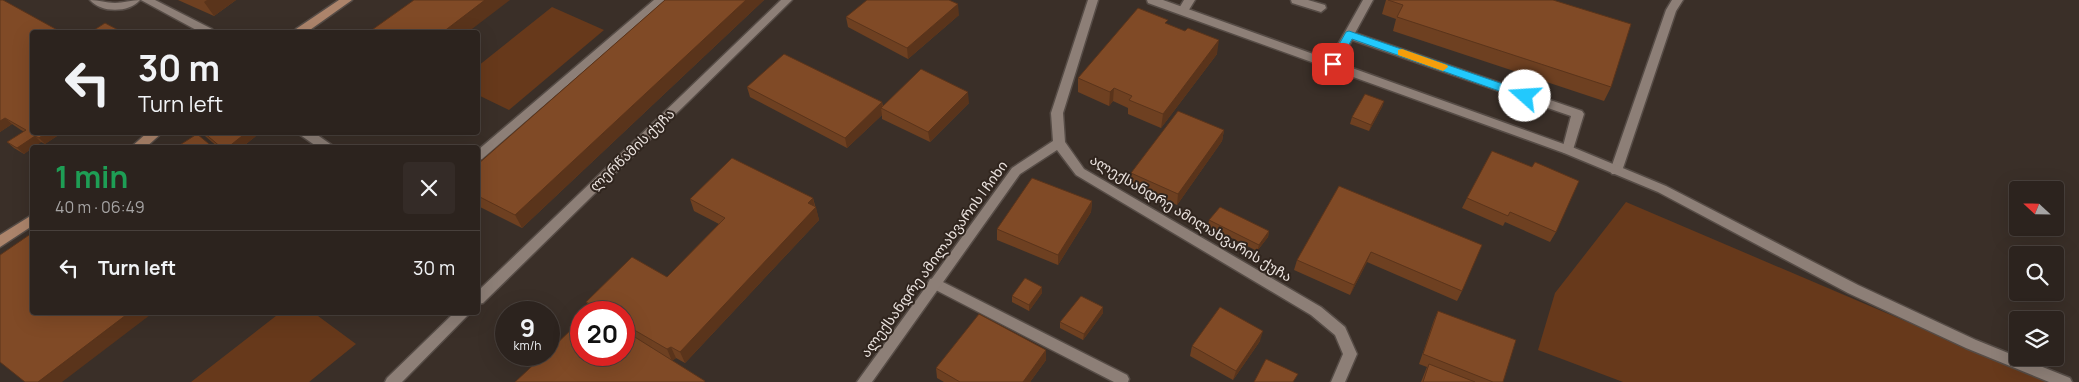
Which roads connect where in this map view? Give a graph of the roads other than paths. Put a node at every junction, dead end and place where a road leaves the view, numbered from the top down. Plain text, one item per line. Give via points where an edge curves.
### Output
1 (95, 0) edge
2 (135, 0) edge
3 (146, 0) edge
4 (347, 0) edge
5 (661, 0) edge
6 (787, 0) edge
7 (1093, 0) edge
8 (1152, 0) edge
9 (1296, 0) edge
10 (1368, 0) edge
11 (1678, 0) edge
12 (1186, 5) edge
13 (1322, 8) dead end
14 (204, 30) edge
15 (303, 30) edge
16 (1349, 35) junction
17 (1333, 64) junction
18 (153, 135) edge
19 (307, 135) edge
20 (1059, 143) junction
21 (140, 145) edge
22 (325, 145) edge
23 (1568, 150) junction
24 (480, 154) edge
25 (1616, 171) junction
26 (30, 221) edge
27 (0, 242) edge
28 (935, 283) junction
29 (480, 297) edge
30 (461, 315) edge
31 (1122, 379) dead end
32 (392, 382) edge
33 (864, 382) edge
34 (1338, 382) edge
35 (2065, 382) edge

1 - 2 street via 114,8
3 - 14 street
4 - 15 main road
5 - 24 street
6 - 29 street, ლერწამის ქუჩა
7 - 20 street via 1057,113
8 - 12 street
9 - 13 street
10 - 16 street
11 - 25 street via 1671,10
12 - 17 street
16 - 17 street
16 - 23 street via 1578,114
17 - 23 street
18 - 21 main road
19 - 22 street
20 - 28 street, ალექსანდრე ამილახვარის I ჩიხი via 1016,171
20 - 34 street, ალექსანდრე ამილახვარის ქუჩა via 1080,172 1322,316 1340,331 1350,354
23 - 25 street
25 - 35 street via 1662,189 1853,289 1962,340
26 - 27 main road
28 - 31 street
28 - 33 street, ალექსანდრე ამილახვარის I ჩიხი
30 - 32 street

